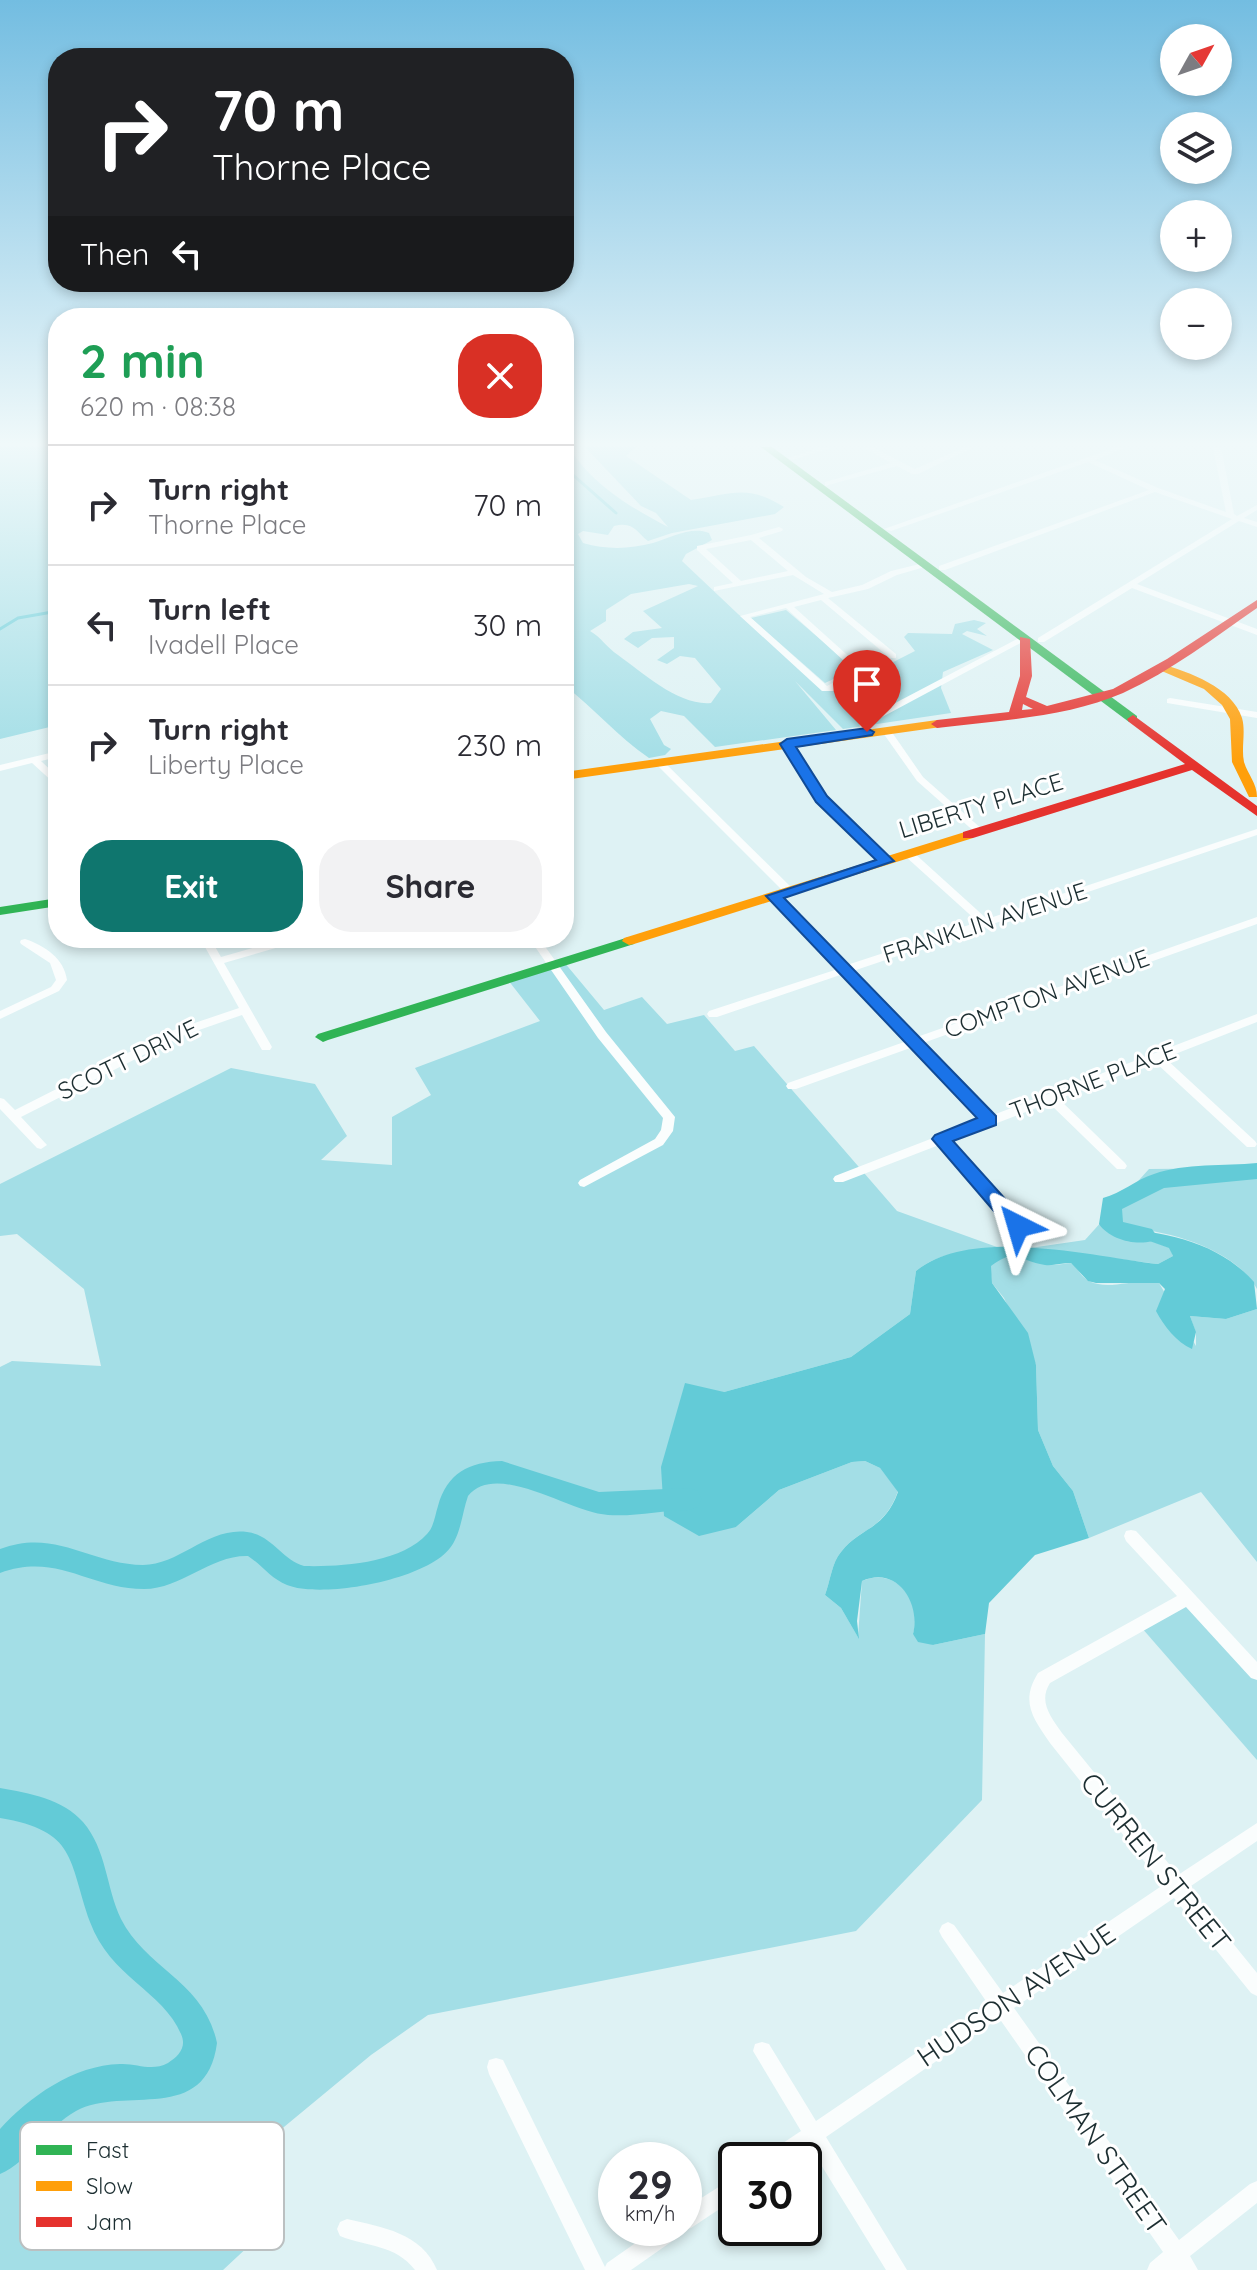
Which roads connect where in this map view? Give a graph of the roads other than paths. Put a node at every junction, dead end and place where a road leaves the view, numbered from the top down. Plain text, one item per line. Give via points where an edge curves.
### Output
1 (705, 553) edge
2 (772, 553) edge
3 (915, 553) edge
4 (917, 553) edge
5 (971, 553) edge
6 (1180, 553) edge
7 (933, 566) junction
8 (794, 572) junction
9 (739, 584) junction
10 (1132, 585) junction
11 (717, 589) dead end
12 (826, 596) junction
13 (1257, 603) edge
14 (788, 606) junction
15 (1229, 622) junction
16 (1257, 632) edge
17 (1032, 639) junction
18 (893, 656) dead end
19 (1161, 667) junction
20 (1108, 694) junction
21 (1170, 701) dead end
22 (1018, 706) junction
23 (1232, 712) junction
24 (1257, 715) edge
25 (886, 730) junction
26 (867, 732) junction
27 (787, 744) junction
28 (48, 756) edge
29 (34, 760) junction
30 (659, 762) junction
31 (1194, 765) junction
32 (0, 768) edge
33 (48, 773) edge
34 (574, 775) edge
35 (1256, 795) edge
36 (1257, 812) edge
37 (980, 832) junction
38 (1257, 832) edge
39 (909, 854) junction
40 (886, 861) junction
41 (781, 894) junction
42 (48, 904) edge
43 (0, 911) edge
44 (985, 923) junction
45 (1255, 923) edge
46 (25, 942) dead end
47 (211, 948) edge
48 (264, 948) edge
49 (541, 948) edge
50 (218, 961) junction
51 (552, 964) junction
52 (845, 969) junction
53 (245, 1010) junction
54 (713, 1014) dead end
55 (0, 1015) edge
56 (1257, 1018) edge
57 (323, 1037) dead end
58 (915, 1042) junction
59 (266, 1047) dead end
60 (1157, 1057) junction
61 (792, 1086) dead end
62 (1050, 1097) junction
63 (0, 1102) edge
64 (14, 1116) junction
65 (990, 1120) junction
66 (941, 1139) junction
67 (1251, 1144) dead end
68 (41, 1145) dead end
69 (1121, 1166) dead end
70 (839, 1179) dead end
71 (584, 1183) dead end
72 (1018, 1226) dead end
73 (1131, 1536) dead end
74 (1188, 1598) junction
75 (1257, 1673) edge
76 (1257, 1831) edge
77 (1176, 1886) junction
78 (948, 1931) dead end
79 (1257, 1987) edge
80 (1001, 2005) junction
81 (762, 2051) dead end
82 (496, 2067) dead end
83 (813, 2134) junction
84 (801, 2142) edge
85 (1257, 2191) edge
86 (347, 2229) dead end
87 (648, 2246) edge
88 (1183, 2262) edge
89 (427, 2270) edge
90 (596, 2270) edge
91 (614, 2270) edge
92 (897, 2270) edge
93 (1157, 2270) edge

1 - 9 street
2 - 8 street
3 - 7 main road
4 - 7 main road
5 - 7 street
6 - 10 street
7 - 12 street via 898,571 871,585
7 - 17 main road
8 - 9 street
8 - 12 street
9 - 11 street
10 - 15 street
10 - 17 street
12 - 14 street
12 - 18 street
13 - 15 main road
14 - 14 street via 861,668 825,689 744,616
15 - 16 street
15 - 19 main road
17 - 20 main road
17 - 22 main road
17 - 26 street via 864,723
19 - 20 main road
19 - 23 main road via 1208,687
20 - 22 main road via 1044,709
20 - 31 main road
20 - 35 main road
21 - 23 street
22 - 25 main road
23 - 24 street
23 - 35 main road via 1238,762
25 - 26 main road
25 - 37 street via 920,779
26 - 27 main road
27 - 30 main road
27 - 40 street via 821,799
28 - 29 street
29 - 32 street
29 - 33 street
30 - 34 main road
30 - 41 street
31 - 36 main road
31 - 37 main road, LIBERTY PLACE
37 - 39 main road, LIBERTY PLACE
38 - 44 street, FRANKLIN AVENUE
39 - 40 main road, LIBERTY PLACE
39 - 44 street
40 - 41 main road, LIBERTY PLACE
41 - 51 main road, LIBERTY PLACE
41 - 52 street
42 - 43 main road
44 - 52 street, FRANKLIN AVENUE
45 - 58 street, COMPTON AVENUE
46 - 55 street via 48,955 62,980 55,989
47 - 50 street
48 - 50 street
49 - 51 street
50 - 53 street
51 - 57 main road, LIBERTY PLACE
51 - 71 street via 670,1123 659,1142
52 - 54 street, FRANKLIN AVENUE
52 - 58 street
53 - 59 street
53 - 64 street, SCOTT DRIVE via 175,1034
56 - 60 street, THORNE PLACE
58 - 61 street, COMPTON AVENUE
58 - 65 street
60 - 62 street, THORNE PLACE
60 - 67 street
62 - 65 street, THORNE PLACE
62 - 69 street
63 - 64 street
64 - 68 street
65 - 66 street, THORNE PLACE
66 - 70 street, THORNE PLACE
66 - 72 street
73 - 74 street
74 - 75 street
74 - 77 street, CURREN STREET via 1044,1678 1036,1706
76 - 77 street, HUDSON AVENUE
77 - 79 street, CURREN STREET
77 - 80 street, HUDSON AVENUE
78 - 80 street, COLMAN STREET
80 - 83 street, HUDSON AVENUE
80 - 88 street, COLMAN STREET
81 - 83 street
82 - 90 street
83 - 84 street, HUDSON AVENUE
83 - 92 street
85 - 88 street
86 - 89 street via 397,2241
87 - 91 street
88 - 93 street

